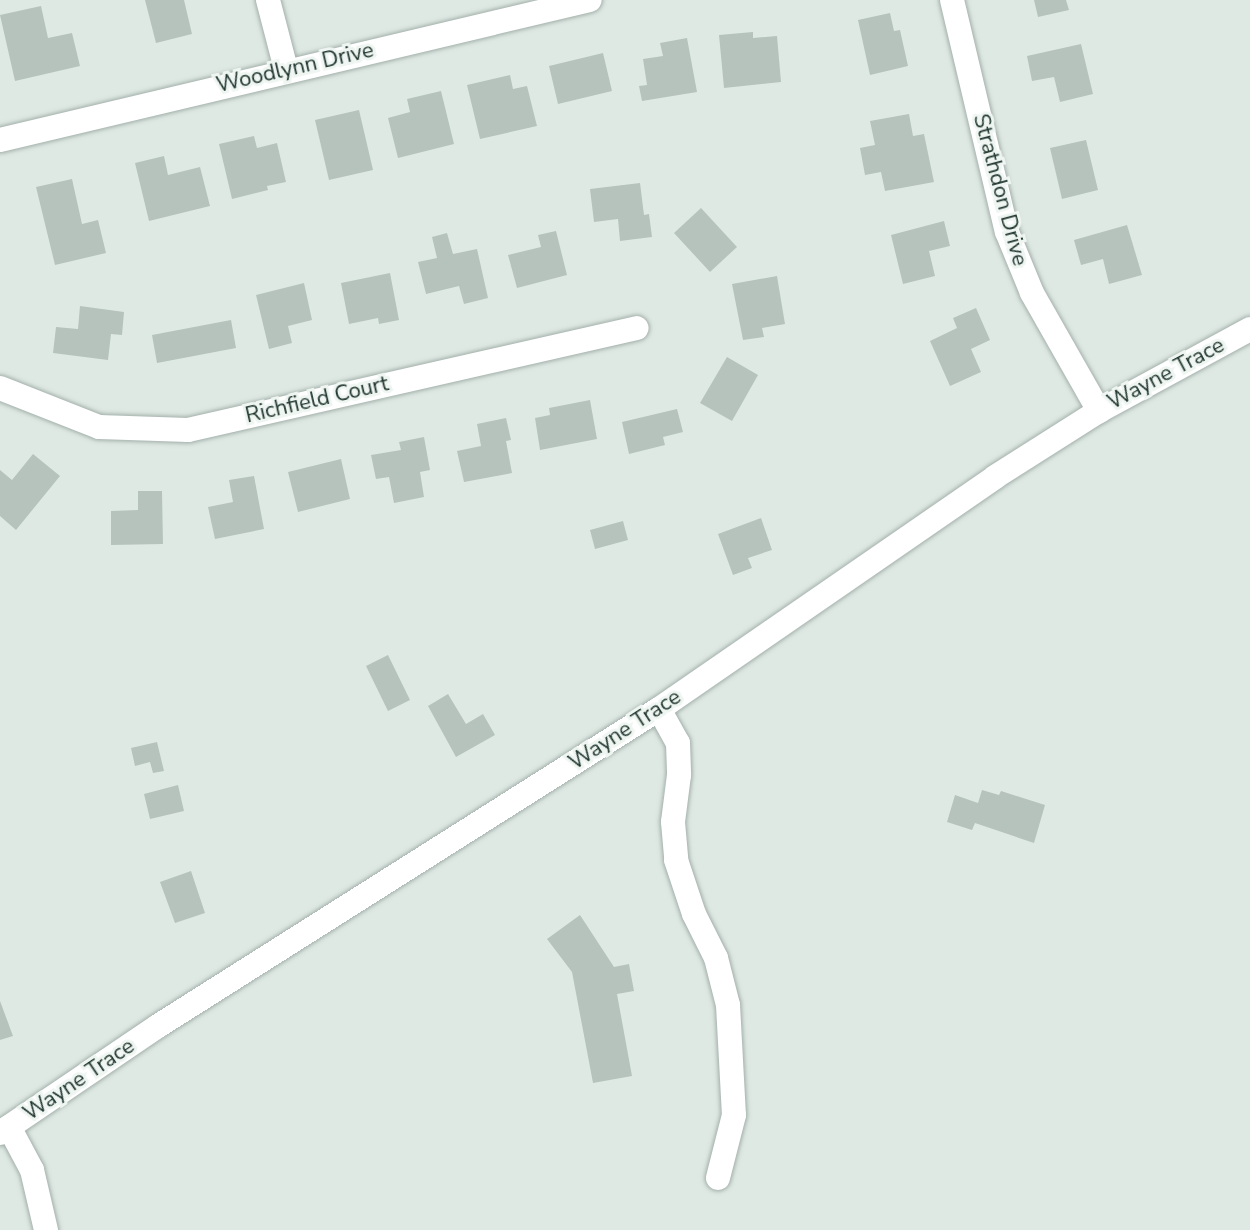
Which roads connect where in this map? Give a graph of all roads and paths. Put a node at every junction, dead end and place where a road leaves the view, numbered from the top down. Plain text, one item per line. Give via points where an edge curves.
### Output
1 (268, 0) edge
2 (590, 0) edge
3 (952, 0) edge
4 (286, 69) junction
5 (0, 140) edge
6 (637, 328) dead end
7 (1250, 329) edge
8 (0, 388) edge
9 (1099, 411) junction
10 (659, 709) junction
11 (4, 1130) edge
12 (718, 1178) dead end
13 (46, 1230) edge

1 - 4 street
2 - 4 street, Woodlynn Drive
3 - 9 street, Strathdon Drive via 1010,242 1032,293
4 - 5 street, Woodlynn Drive
6 - 8 street, Richfield Court via 188,430 99,427
7 - 9 street, Wayne Trace
9 - 10 street, Wayne Trace
10 - 11 street, Wayne Trace via 158,1026
10 - 12 street via 678,743 676,860 716,958 728,1005 734,1115
11 - 13 street via 23,1147

